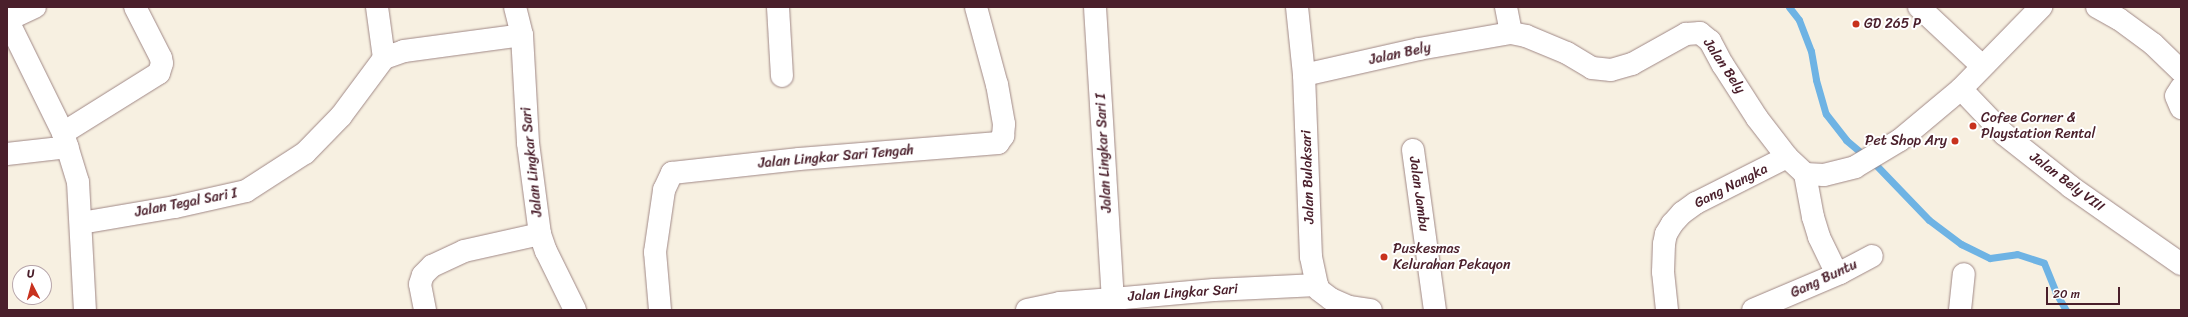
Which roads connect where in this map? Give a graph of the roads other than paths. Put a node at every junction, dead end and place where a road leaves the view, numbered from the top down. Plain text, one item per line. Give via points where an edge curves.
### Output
1 (35, 7) edge
2 (135, 7) edge
3 (377, 7) edge
4 (515, 7) edge
5 (778, 7) edge
6 (976, 7) edge
7 (1095, 7) edge
8 (1297, 7) edge
9 (1506, 7) edge
10 (1919, 7) edge
11 (2041, 7) edge
12 (2097, 7) edge
13 (7, 19) edge
14 (1511, 33) junction
15 (522, 35) junction
16 (384, 58) junction
17 (1982, 66) junction
18 (2181, 71) edge
19 (1304, 75) junction
20 (782, 76) dead end
21 (2181, 88) edge
22 (1961, 89) junction
23 (2181, 108) edge
24 (66, 140) junction
25 (1413, 150) dead end
26 (7, 154) edge
27 (1787, 157) junction
28 (1805, 174) junction
29 (81, 222) junction
30 (540, 234) junction
31 (1872, 256) dead end
32 (2181, 264) edge
33 (1837, 274) junction
34 (1964, 274) dead end
35 (1317, 285) junction
36 (1113, 299) junction
37 (85, 310) edge
38 (425, 310) edge
39 (575, 310) edge
40 (660, 310) edge
41 (1027, 310) edge
42 (1371, 310) edge
43 (1435, 310) edge
44 (1666, 310) edge
45 (1753, 310) edge
46 (1960, 310) edge

1 - 13 street
2 - 24 street via 161,58 161,68 155,77
3 - 16 street
4 - 15 street, Jalan Lingkar Sari
5 - 20 street
6 - 40 street, Jalan Lingkar Sari Tengah via 997,85 1004,124 1003,136 998,143 799,159 672,174 664,190 656,244
7 - 36 street, Jalan Lingkar Sari I
8 - 19 street, Jalan Bulaksari
9 - 14 street
10 - 17 street
11 - 17 street
12 - 18 street via 2119,19 2153,44
13 - 24 street
14 - 19 street, Jalan Bely via 1419,49
14 - 27 street, Jalan Bely via 1526,36 1601,70 1632,64 1686,34 1700,33 1710,41 1757,118
15 - 16 street via 404,51
15 - 30 street, Jalan Lingkar Sari via 528,143
16 - 29 street, Jalan Tegal Sari I via 341,116 305,153 246,191 175,207
17 - 22 street
19 - 35 street, Jalan Bulaksari via 1311,257
21 - 23 street via 2176,96
22 - 28 street via 1900,140 1876,156 1855,167 1833,174
22 - 32 street, Jalan Bely VIII via 2010,139
24 - 26 street
24 - 29 street via 78,182
25 - 43 street, Jalan Jambu
27 - 28 street, Jalan Bely
27 - 44 street, Gang Nangka via 1696,203 1672,224 1664,244
28 - 33 street via 1819,238
29 - 37 street
30 - 38 street via 464,251 432,266 423,275 420,284
30 - 39 street, Jalan Lingkar Sari
31 - 33 street, Gang Buntu
33 - 45 street, Gang Buntu
34 - 46 street
35 - 36 street, Jalan Lingkar Sari via 1214,290
35 - 42 street via 1323,294 1339,303
36 - 41 street, Jalan Lingkar Sari via 1060,303

